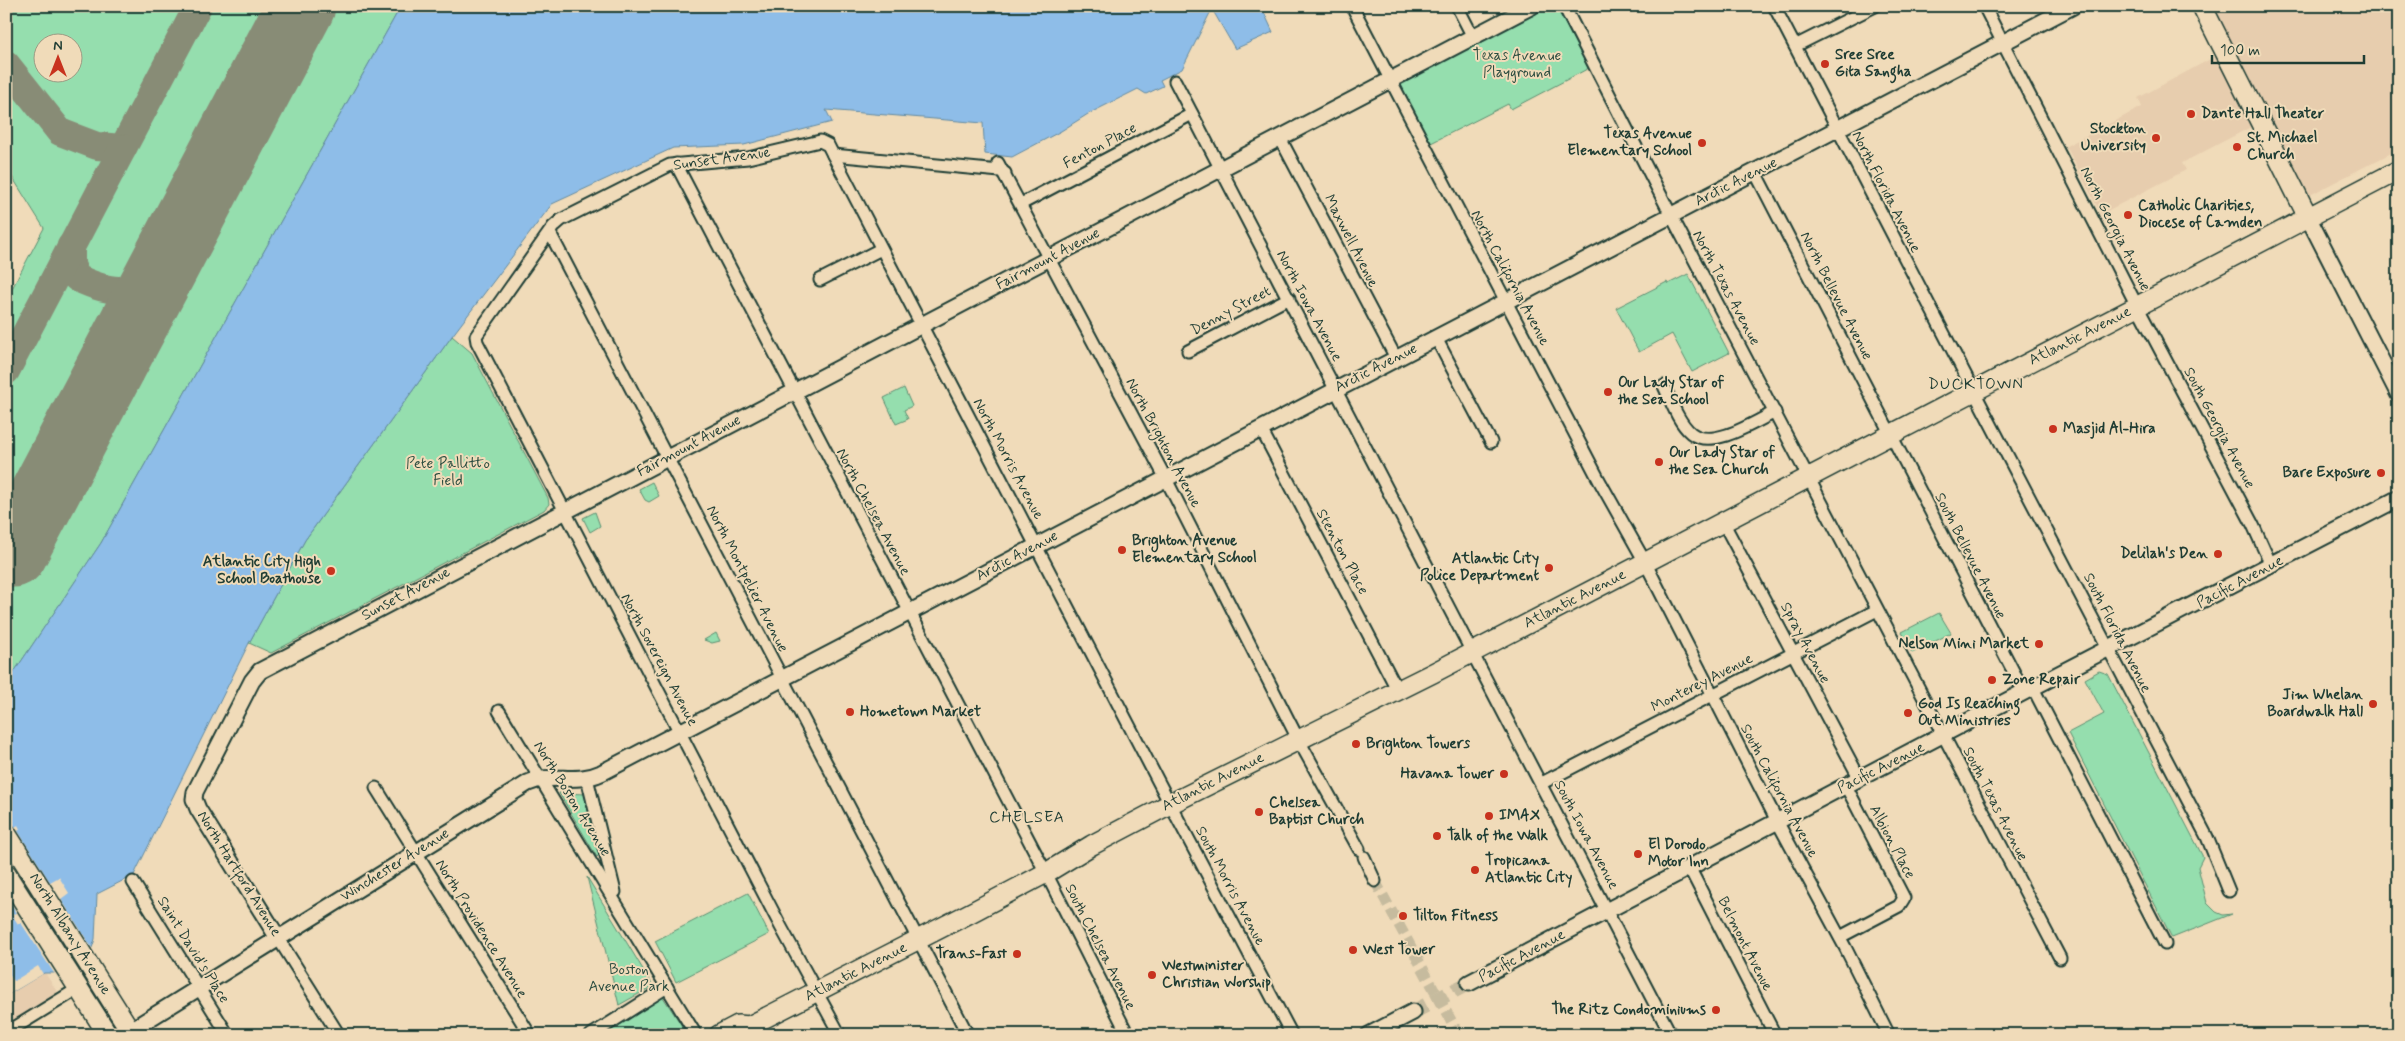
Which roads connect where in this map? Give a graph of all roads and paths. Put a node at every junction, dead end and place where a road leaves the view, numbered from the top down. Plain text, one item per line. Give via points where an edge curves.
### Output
1 (1352, 6) edge
2 (1457, 6) edge
3 (1532, 6) edge
4 (1564, 6) edge
5 (1774, 6) edge
6 (1875, 6) edge
7 (1984, 6) edge
8 (2073, 6) edge
9 (2202, 6) edge
10 (1473, 38) junction
11 (2003, 43) junction
12 (1795, 46) junction
13 (1175, 81) dead end
14 (1390, 81) junction
15 (1192, 114) junction
16 (1837, 129) junction
17 (1280, 138) junction
18 (833, 155) junction
19 (998, 163) dead end
20 (676, 164) junction
21 (1220, 168) junction
22 (2399, 170) edge
23 (1755, 172) junction
24 (1005, 173) junction
25 (1021, 204) junction
26 (1671, 215) junction
27 (2308, 216) junction
28 (550, 233) junction
29 (881, 249) junction
30 (1049, 258) junction
31 (820, 280) dead end
32 (1288, 298) junction
33 (1505, 301) junction
34 (2137, 306) junction
35 (920, 326) junction
36 (1436, 338) junction
37 (477, 342) joint
38 (1188, 351) dead end
39 (1396, 358) junction
40 (1664, 386) dead end
41 (1336, 389) junction
42 (1974, 390) junction
43 (794, 392) junction
44 (2399, 394) edge
45 (1775, 412) junction
46 (1261, 429) junction
47 (1891, 434) junction
48 (1491, 442) dead end
49 (667, 458) junction
50 (1808, 477) junction
51 (1166, 479) junction
52 (2399, 498) edge
53 (565, 511) junction
54 (1723, 522) junction
55 (1036, 546) junction
56 (1645, 562) junction
57 (2271, 565) junction
58 (1876, 610) junction
59 (909, 613) junction
60 (2108, 649) junction
61 (1472, 651) junction
62 (1793, 653) junction
63 (782, 679) junction
64 (252, 681) joint
65 (1397, 689) junction
66 (2029, 690) junction
67 (1712, 696) junction
68 (500, 711) dead end
69 (680, 732) junction
70 (1943, 736) junction
71 (1298, 739) junction
72 (541, 778) junction
73 (587, 778) junction
74 (1860, 778) junction
75 (1542, 783) junction
76 (1846, 786) junction
77 (376, 788) dead end
78 (1170, 804) junction
79 (1777, 821) junction
80 (6, 833) edge
81 (416, 852) junction
82 (1689, 867) junction
83 (1046, 872) junction
84 (6, 874) edge
85 (1375, 881) tunnel mouth
86 (133, 882) dead end
87 (2229, 891) dead end
88 (618, 903) junction
89 (1608, 910) junction
90 (1840, 937) junction
91 (278, 938) junction
92 (918, 939) junction
93 (2165, 944) dead end
94 (2060, 958) dead end
95 (1469, 983) tunnel mouth
96 (79, 988) junction
97 (199, 988) junction
98 (667, 988) junction
99 (816, 992) junction
100 (1413, 1012) tunnel mouth
101 (748, 1030) edge
102 (6, 1033) edge
103 (129, 1033) edge
104 (1888, 1034) dead end
105 (108, 1035) edge
106 (228, 1035) edge
107 (339, 1035) edge
108 (530, 1035) edge
109 (592, 1035) edge
110 (696, 1035) edge
111 (719, 1035) edge
112 (840, 1035) edge
113 (968, 1035) edge
114 (1128, 1035) edge
115 (1292, 1035) edge
116 (1369, 1035) edge
117 (1672, 1035) edge
118 (1775, 1035) edge

1 - 14 street, North California Avenue
2 - 10 street
3 - 10 street, Fairmount Avenue
4 - 26 street, North Texas Avenue
5 - 12 street, North Florida Avenue
6 - 12 street
7 - 11 street, North Georgia Avenue
8 - 11 street, Arctic Avenue
9 - 27 main road
10 - 14 street, Fairmount Avenue
11 - 16 street, Arctic Avenue
11 - 34 street, North Georgia Avenue
12 - 16 street, North Florida Avenue
13 - 15 street, North Iowa Avenue
14 - 17 street, Fairmount Avenue
14 - 33 street, North California Avenue
15 - 21 street, North Iowa Avenue
15 - 25 street, Fenton Place
16 - 23 street, Arctic Avenue
16 - 42 street, North Florida Avenue
17 - 21 street, Fairmount Avenue
17 - 39 street, Maxwell Avenue
18 - 20 street, Sunset Avenue via 828,145 820,141 748,158
18 - 24 street
18 - 29 street, North Morris Avenue
19 - 24 street, North Brighton Avenue
20 - 28 street, Sunset Avenue via 561,220
20 - 43 street, North Chelsea Avenue
21 - 30 street, Fairmount Avenue
21 - 32 street, North Iowa Avenue
22 - 27 main road, Atlantic Avenue
23 - 26 street, Arctic Avenue
23 - 47 street, North Bellevue Avenue
24 - 25 street, North Brighton Avenue
25 - 30 street, North Brighton Avenue
26 - 33 street, Arctic Avenue
26 - 45 street, North Texas Avenue
27 - 34 main road, Atlantic Avenue
27 - 44 street
28 - 37 street, Sunset Avenue via 477,333
28 - 49 street, North Montpelier Avenue
29 - 31 street
29 - 35 street, North Morris Avenue
30 - 35 street, Fairmount Avenue
30 - 51 street, North Brighton Avenue
32 - 38 street, Denny Street
32 - 41 street, North Iowa Avenue
33 - 36 street, Arctic Avenue
33 - 56 street, North California Avenue
34 - 42 main road, Atlantic Avenue
34 - 57 street, South Georgia Avenue
35 - 43 street, Fairmount Avenue
35 - 55 street, North Morris Avenue
36 - 39 street, Arctic Avenue
36 - 48 street
37 - 53 street, North Sovereign Avenue
39 - 41 street, Arctic Avenue
40 - 45 street via 1685,426 1697,437 1726,436
41 - 46 street, Arctic Avenue
41 - 61 street, North Iowa Avenue
42 - 47 main road, Atlantic Avenue
42 - 60 street, South Florida Avenue
43 - 49 street, Fairmount Avenue
43 - 59 street, North Chelsea Avenue
45 - 50 street, North Texas Avenue
46 - 51 street, Arctic Avenue
46 - 65 street, Stenton Place
47 - 50 main road, Atlantic Avenue
47 - 66 street, South Bellevue Avenue
49 - 53 street, Fairmount Avenue
49 - 63 street, North Montpelier Avenue
50 - 54 main road, Atlantic Avenue
50 - 58 street, South Texas Avenue
51 - 55 street, Arctic Avenue
51 - 71 street, North Brighton Avenue
52 - 57 street, Pacific Avenue
53 - 64 street, Sunset Avenue via 264,668
53 - 69 street, North Sovereign Avenue
54 - 56 main road, Atlantic Avenue
54 - 62 street, Spray Avenue
55 - 59 street, Arctic Avenue
55 - 78 street, North Morris Avenue
56 - 61 main road, Atlantic Avenue
56 - 67 street, South California Avenue
57 - 60 street, Pacific Avenue
58 - 62 street, Monterey Avenue
58 - 70 street, South Texas Avenue
59 - 63 street, Arctic Avenue
59 - 83 street, North Chelsea Avenue
60 - 66 street, Pacific Avenue
60 - 87 street, South Florida Avenue via 2207,837
61 - 65 main road, Atlantic Avenue
61 - 75 street, South Iowa Avenue
62 - 67 street, Monterey Avenue
62 - 74 street, Spray Avenue
63 - 69 street, Arctic Avenue
63 - 92 street, North Montpelier Avenue
64 - 91 street, North Hartford Avenue via 194,799
65 - 71 main road, Atlantic Avenue
66 - 70 street, Pacific Avenue
66 - 93 street, South Bellevue Avenue
67 - 75 street, Monterey Avenue
67 - 79 street, South California Avenue
68 - 72 street, North Boston Avenue
69 - 73 street, Winchester Avenue
69 - 99 street, North Sovereign Avenue
70 - 74 street, Pacific Avenue
70 - 94 street, South Texas Avenue
71 - 78 main road, Atlantic Avenue
71 - 85 street, North Brighton Avenue
72 - 73 street, Winchester Avenue
72 - 81 street, Winchester Avenue
72 - 88 street, North Boston Avenue
73 - 88 street, North Boston Avenue
74 - 76 street, Pacific Avenue
75 - 89 street, South Iowa Avenue
76 - 79 street, Pacific Avenue
76 - 90 street, Albion Place via 1904,898 1899,906
77 - 81 street, North Providence Avenue
78 - 83 main road, Atlantic Avenue
78 - 115 street, South Morris Avenue
79 - 82 street, Pacific Avenue
79 - 90 street, South California Avenue
80 - 103 main road, North Albany Avenue via 84,953
81 - 91 street, Winchester Avenue
81 - 108 street, North Providence Avenue
82 - 89 street, Pacific Avenue
82 - 118 street, Belmont Avenue
83 - 92 main road, Atlantic Avenue
83 - 114 street, South Chelsea Avenue
84 - 96 main road, North Albany Avenue
86 - 97 street, Saint David's Place
88 - 98 street, North Boston Avenue
89 - 95 street, Pacific Avenue
89 - 117 street, South Iowa Avenue
90 - 104 street, South California Avenue
91 - 97 street, Winchester Avenue
91 - 107 street, North Hartford Avenue
92 - 99 main road, Atlantic Avenue
92 - 113 street, North Montpelier Avenue
96 - 102 street
96 - 105 main road, North Albany Avenue
97 - 103 street, Winchester Avenue
97 - 106 street, Saint David's Place
98 - 109 street
98 - 110 street, North Boston Avenue
99 - 101 main road, Atlantic Avenue
99 - 112 street, North Sovereign Avenue
100 - 116 street
101 - 111 main road, Atlantic Avenue via 738,1025

